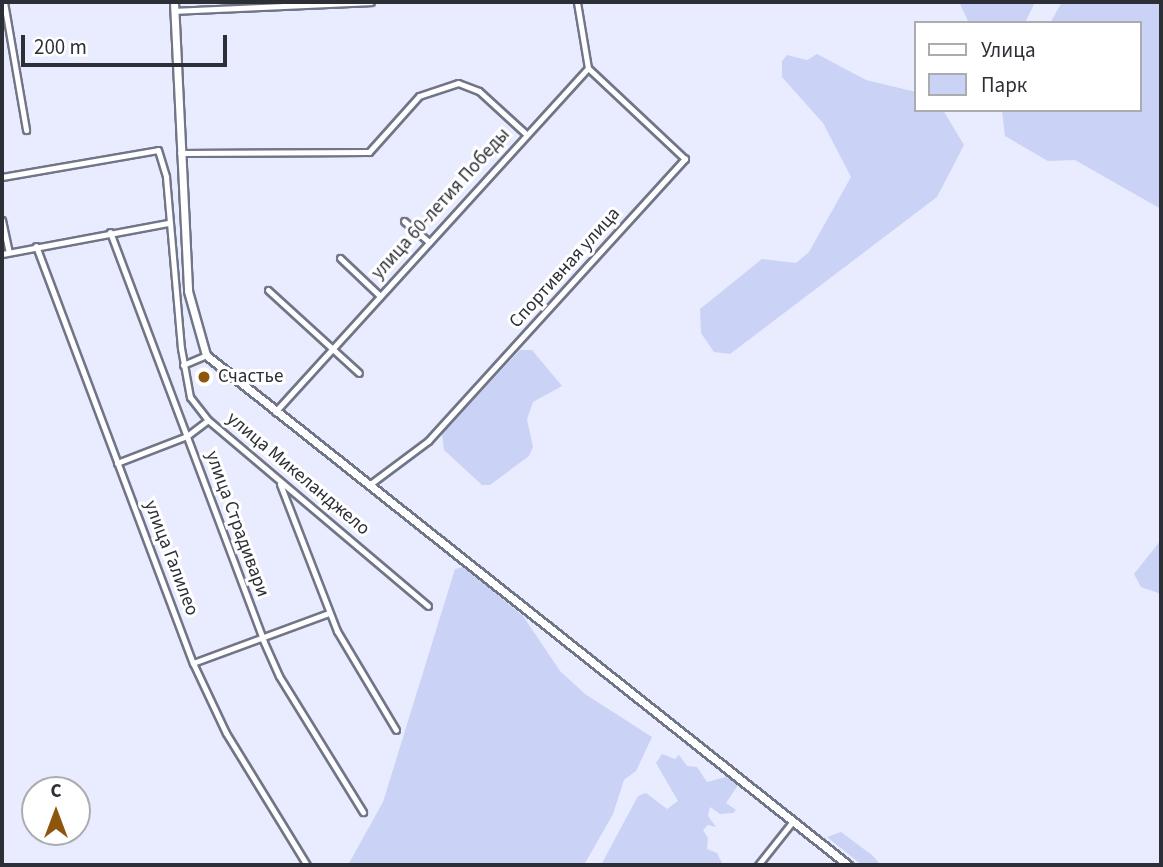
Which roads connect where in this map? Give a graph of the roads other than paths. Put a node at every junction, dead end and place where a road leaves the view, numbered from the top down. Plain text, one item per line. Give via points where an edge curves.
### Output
1 (4, 2) edge
2 (174, 2) edge
3 (371, 2) edge
4 (577, 2) edge
5 (174, 11) junction
6 (588, 68) junction
7 (26, 130) dead end
8 (525, 133) junction
9 (180, 153) junction
10 (2, 177) edge
11 (2, 220) edge
12 (404, 221) dead end
13 (168, 223) junction
14 (110, 232) junction
15 (429, 242) junction
16 (36, 246) junction
17 (9, 252) junction
18 (2, 254) edge
19 (340, 258) dead end
20 (268, 290) dead end
21 (380, 296) junction
22 (334, 349) junction
23 (206, 355) junction
24 (183, 365) junction
25 (359, 373) dead end
26 (275, 412) junction
27 (208, 420) junction
28 (187, 436) junction
29 (117, 463) junction
30 (279, 481) junction
31 (369, 485) junction
32 (428, 606) dead end
33 (329, 613) junction
34 (263, 640) junction
35 (193, 663) junction
36 (396, 730) dead end
37 (363, 812) dead end
38 (793, 821) junction
39 (307, 865) edge
40 (758, 865) edge
41 (848, 865) edge

1 - 7 street
2 - 5 street
3 - 5 street
4 - 6 street
5 - 9 street
6 - 8 street, улица 60-летия Победы
6 - 31 street, Спортивная улица via 685,159 428,441
8 - 9 street via 479,91 458,83 419,96 369,152
8 - 15 street, улица 60-летия Победы
9 - 23 street via 188,291
10 - 13 street, улица Микеланджело via 146,149 161,155
11 - 17 street
12 - 15 street
13 - 14 street
13 - 24 street, улица Микеланджело
14 - 16 street
14 - 28 street, улица Страдивари
15 - 21 street, улица 60-летия Победы
16 - 17 street
16 - 29 street, улица Галилео
17 - 18 street
19 - 21 street
20 - 22 street
21 - 22 street, улица 60-летия Победы
22 - 25 street
22 - 26 street, улица 60-летия Победы
23 - 24 street
23 - 26 street
24 - 27 street, улица Микеланджело via 190,397
26 - 31 street
27 - 28 street
27 - 30 street, улица Микеланджело
28 - 29 street
28 - 34 street, улица Страдивари
29 - 35 street, улица Галилео
30 - 32 street, улица Микеланджело
30 - 33 street
31 - 38 street
33 - 34 street
33 - 36 street
34 - 35 street
34 - 37 street, улица Страдивари via 279,676
35 - 39 street, улица Галилео via 226,733
38 - 40 street
38 - 41 street

